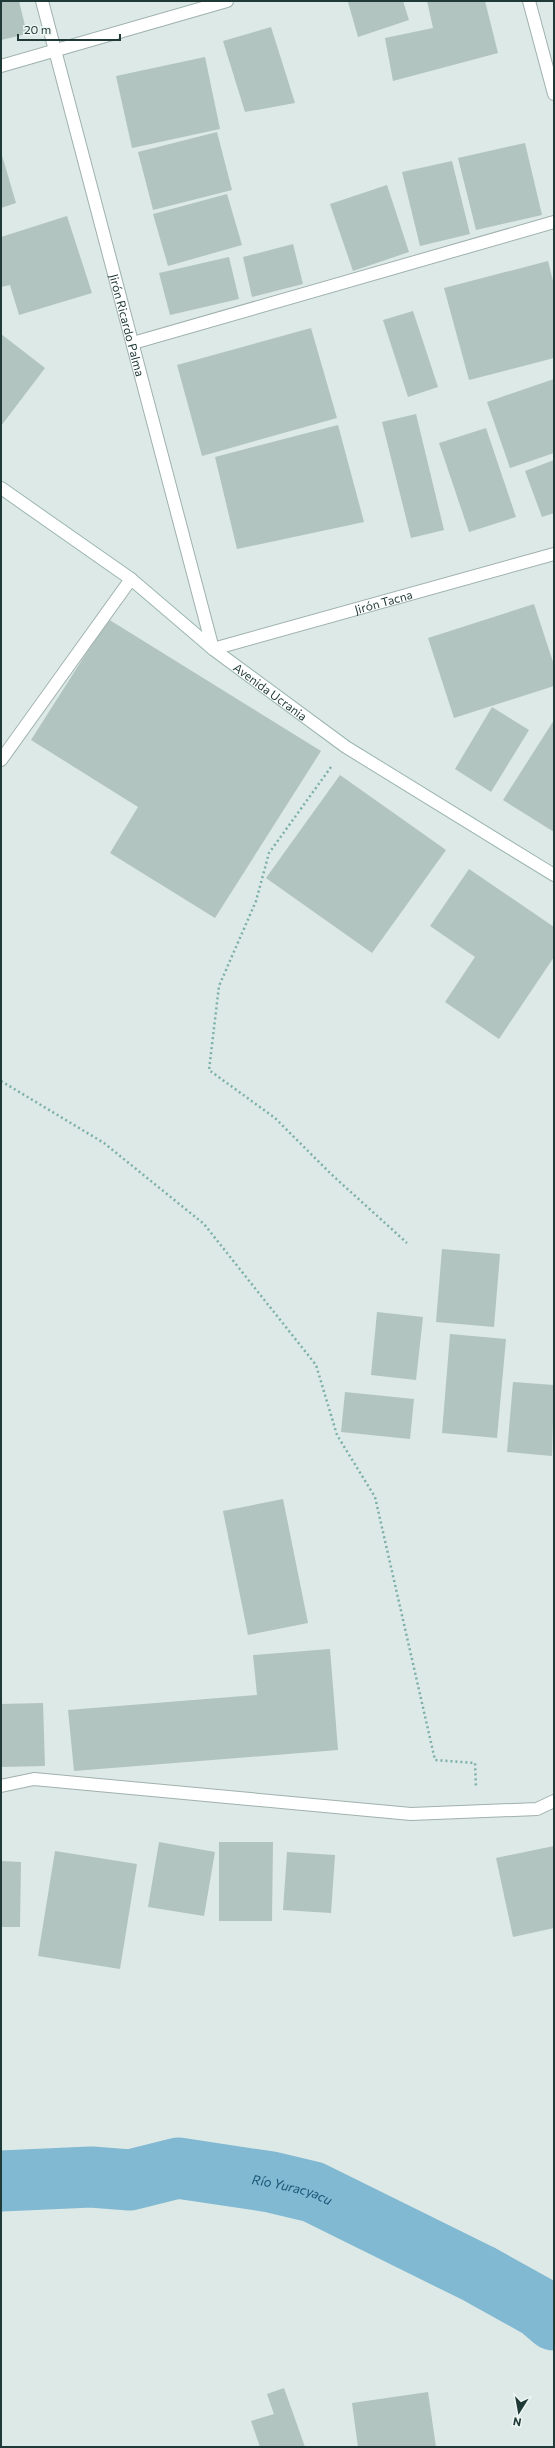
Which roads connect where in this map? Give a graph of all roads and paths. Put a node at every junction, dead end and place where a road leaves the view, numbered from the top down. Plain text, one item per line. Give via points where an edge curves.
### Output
1 (42, 1) edge
2 (227, 1) edge
3 (529, 1) edge
4 (56, 51) junction
5 (1, 66) edge
6 (554, 94) edge
7 (554, 222) edge
8 (133, 343) junction
9 (1, 488) edge
10 (554, 554) edge
11 (131, 579) junction
12 (213, 649) junction
13 (346, 747) junction
14 (1, 760) edge
15 (554, 875) edge
16 (1, 1081) edge
17 (406, 1242) dead end
18 (1, 1786) edge
19 (554, 1801) edge
20 (477, 1811) junction

1 - 4 street, Jirón Ricardo Palma
2 - 4 street
3 - 6 street
4 - 5 street
4 - 8 street, Jirón Ricardo Palma
7 - 8 street
8 - 12 street, Jirón Ricardo Palma
9 - 11 street, Avenida Ucrania
10 - 12 street, Jirón Tacna
11 - 12 street, Avenida Ucrania
11 - 14 street
12 - 13 street, Avenida Ucrania
13 - 15 street, Avenida Ucrania
13 - 17 path via 269,853 256,901 219,986 210,1070 275,1118 331,1174
16 - 20 path via 104,1143 204,1224 316,1365 337,1435 375,1497 435,1760 475,1763
18 - 20 street via 34,1779 411,1814
19 - 20 street via 537,1809

